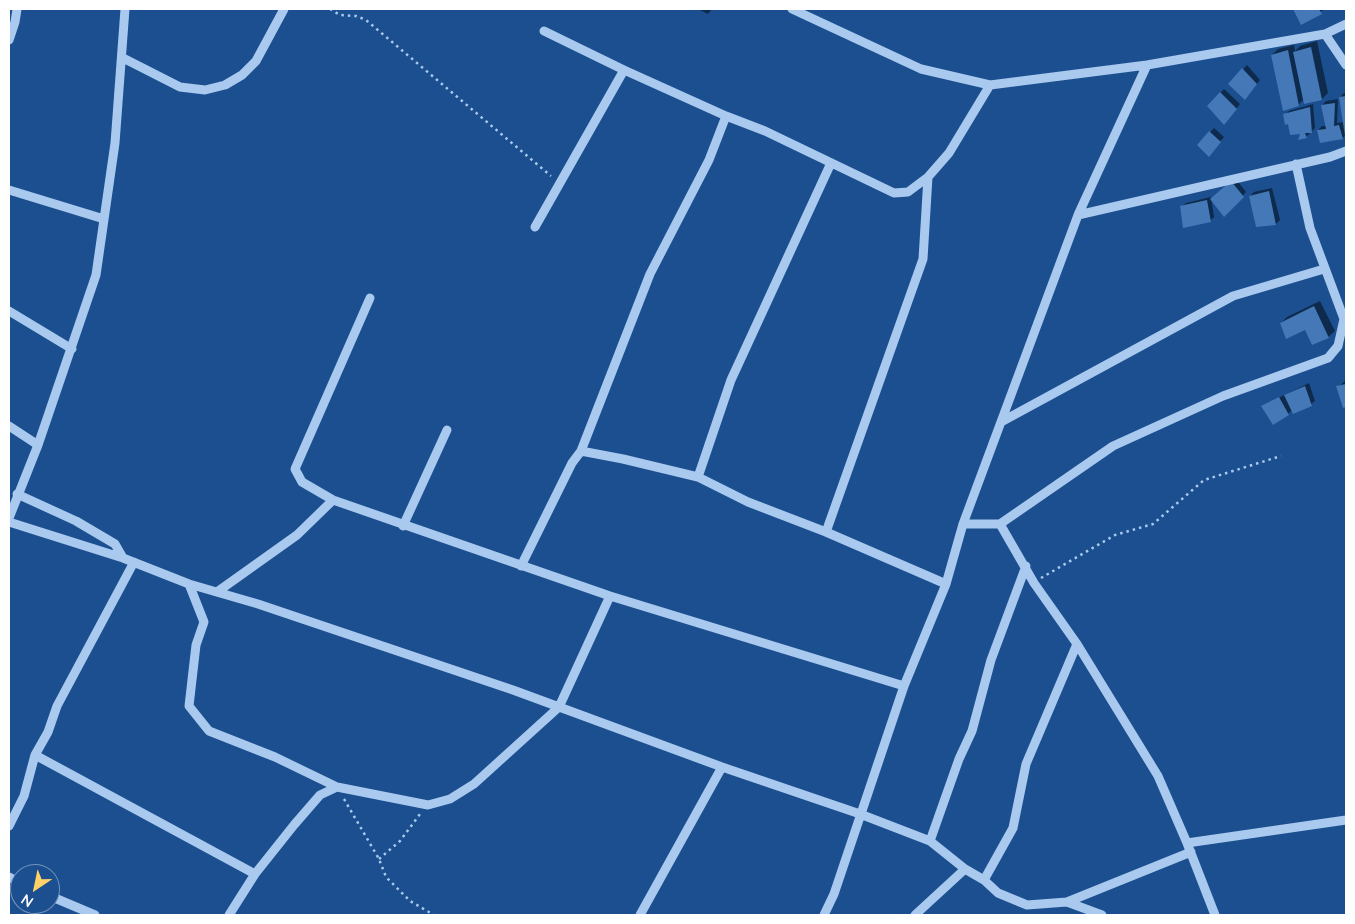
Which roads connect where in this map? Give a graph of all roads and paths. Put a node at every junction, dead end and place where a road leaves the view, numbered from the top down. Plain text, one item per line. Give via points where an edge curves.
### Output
1 (17, 9) edge
2 (125, 9) edge
3 (284, 9) edge
4 (330, 9) edge
5 (792, 9) edge
6 (1346, 24) edge
7 (544, 31) dead end
8 (1325, 34) junction
9 (9, 40) edge
10 (123, 58) junction
11 (1346, 64) edge
12 (1147, 65) junction
13 (624, 70) junction
14 (990, 85) junction
15 (726, 116) junction
16 (1346, 151) edge
17 (831, 163) junction
18 (1296, 164) junction
19 (928, 177) junction
20 (560, 183) junction
21 (9, 190) edge
22 (1078, 215) junction
23 (104, 219) junction
24 (535, 227) dead end
25 (1324, 269) junction
26 (370, 298) dead end
27 (9, 311) edge
28 (72, 349) junction
29 (1342, 349) edge
30 (1001, 422) junction
31 (9, 426) edge
32 (447, 430) dead end
33 (38, 444) junction
34 (581, 451) junction
35 (1281, 456) dead end
36 (698, 477) junction
37 (17, 494) junction
38 (333, 500) junction
39 (9, 518) edge
40 (9, 522) edge
41 (963, 524) junction
42 (1000, 524) junction
43 (403, 526) junction
44 (826, 532) junction
45 (123, 558) junction
46 (134, 562) junction
47 (521, 566) junction
48 (1026, 566) junction
49 (1034, 583) junction
50 (189, 584) junction
51 (946, 584) junction
52 (217, 592) junction
53 (610, 596) junction
54 (1077, 644) junction
55 (904, 686) junction
56 (560, 706) junction
57 (35, 756) junction
58 (722, 767) junction
59 (337, 787) junction
60 (428, 805) junction
61 (860, 814) junction
62 (1346, 820) edge
63 (9, 826) edge
64 (930, 841) junction
65 (1187, 843) junction
66 (1191, 852) junction
67 (379, 859) junction
68 (965, 869) junction
69 (255, 874) junction
70 (984, 880) junction
71 (60, 900) edge
72 (1066, 902) junction
73 (95, 915) edge
74 (229, 915) edge
75 (434, 915) edge
76 (640, 915) edge
77 (824, 915) edge
78 (915, 915) edge
79 (1102, 915) edge
80 (1215, 915) edge

1 - 9 street
2 - 10 street
3 - 10 street via 256,61 225,85 205,90 180,87
4 - 20 path via 340,15 366,20
5 - 14 street via 921,68
6 - 8 street
7 - 13 street
8 - 11 street
8 - 12 street
10 - 23 street
12 - 14 street
12 - 22 street
13 - 15 street
13 - 20 street
14 - 19 street via 949,153
15 - 17 street
15 - 34 street via 709,160 650,274
16 - 18 street
17 - 19 street via 894,193 908,192
17 - 36 street via 732,380
18 - 22 street
18 - 25 street via 1310,228
19 - 44 street via 923,259
20 - 24 street
21 - 23 street
22 - 30 street
23 - 28 street via 96,274
25 - 29 street via 1344,319
25 - 30 street via 1233,296
26 - 38 street via 295,469 302,482
27 - 28 street
28 - 33 street
29 - 42 street via 1328,358 1222,396 1113,446
30 - 41 street
31 - 33 street
32 - 43 street
33 - 37 street
34 - 36 street
34 - 47 street
35 - 49 path via 1204,480 1153,524 1115,535
36 - 44 street via 748,502
37 - 39 street
37 - 45 street via 76,521 115,544
38 - 43 street
38 - 52 street via 296,535
40 - 45 street
41 - 42 street
41 - 51 street
42 - 48 street
43 - 47 street
44 - 51 street
45 - 46 street
46 - 50 street
46 - 57 street via 57,706
47 - 53 street
48 - 49 street
48 - 64 street via 991,660 972,731 959,758
49 - 54 street
50 - 52 street
50 - 59 street via 204,622 196,645 189,706 209,731
51 - 55 street
52 - 56 street
53 - 55 street
53 - 56 street
54 - 65 street via 1158,776
54 - 70 street via 1026,764 1013,828
55 - 61 street
56 - 58 street
56 - 60 street via 474,784 450,799
57 - 63 street via 24,796
57 - 69 street
58 - 61 street
58 - 76 street
59 - 60 street
59 - 67 path
59 - 69 street via 320,795
60 - 67 path via 400,841
61 - 64 street
61 - 77 street
62 - 65 street
64 - 68 street
65 - 66 street
66 - 72 street
66 - 80 street
67 - 75 path via 386,877 410,902
68 - 70 street
68 - 78 street
69 - 74 street
70 - 72 street via 998,893 1027,905
71 - 73 street
72 - 79 street

